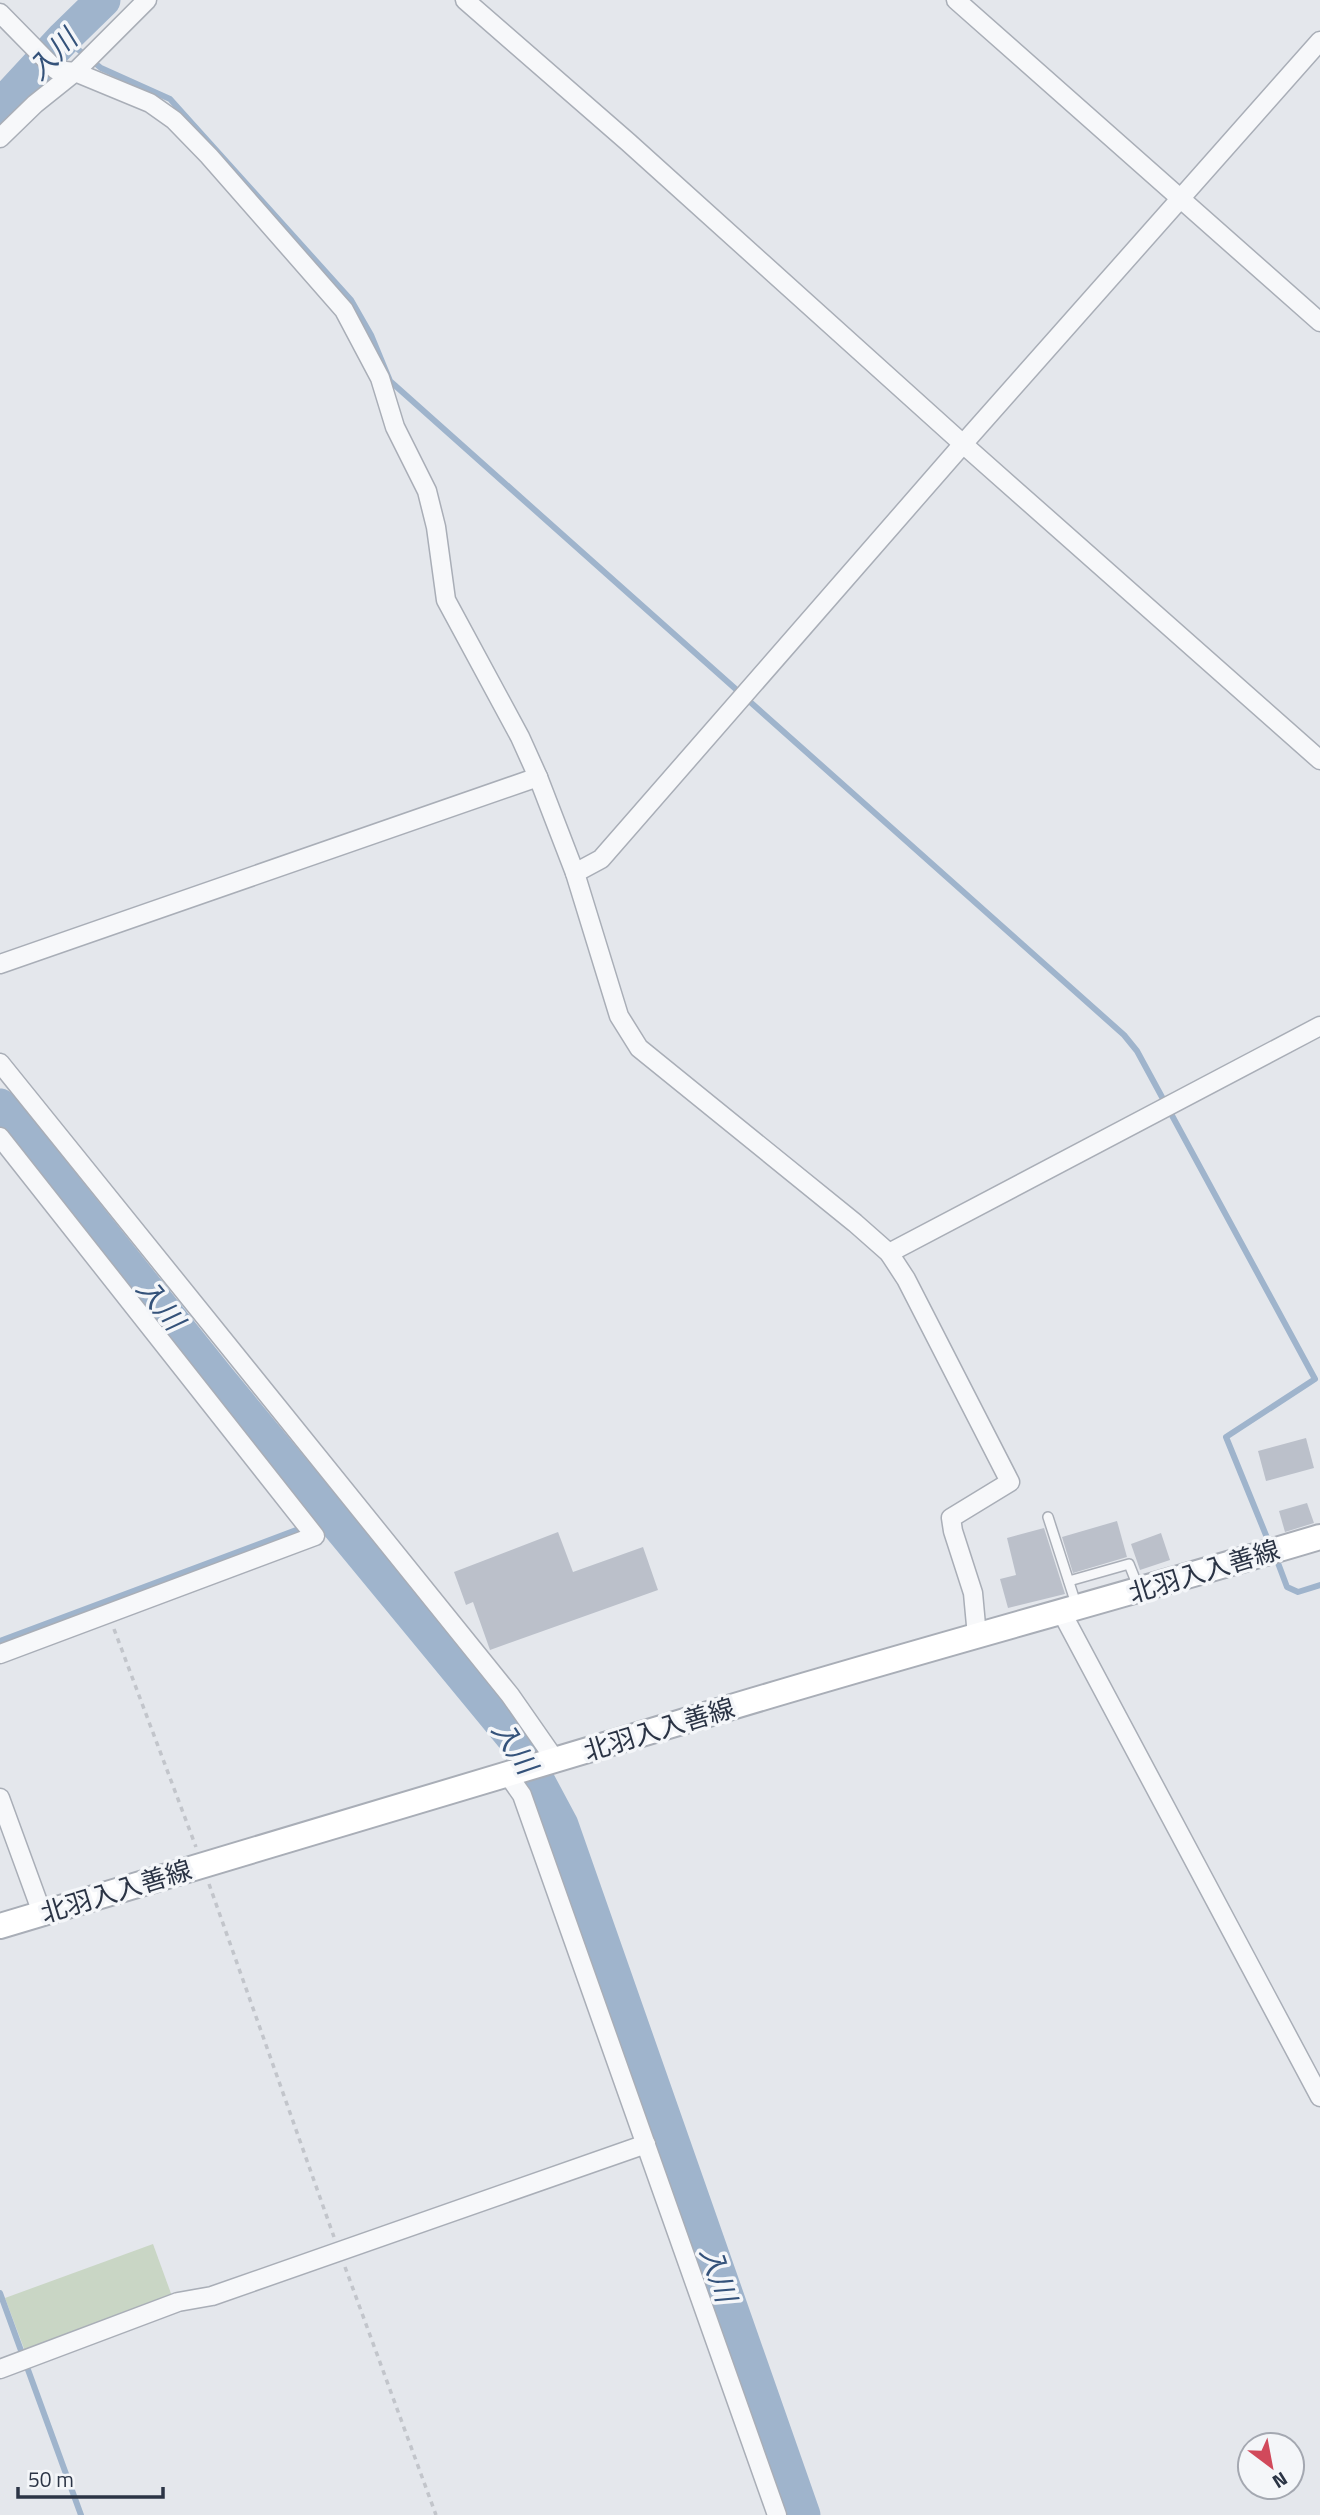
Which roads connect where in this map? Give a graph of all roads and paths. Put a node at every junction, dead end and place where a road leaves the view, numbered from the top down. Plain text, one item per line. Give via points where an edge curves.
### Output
1 (147, 0) edge
2 (466, 0) edge
3 (956, 0) edge
4 (0, 13) edge
5 (1320, 41) edge
6 (75, 72) junction
7 (0, 138) edge
8 (1181, 199) junction
9 (1320, 322) edge
10 (963, 444) junction
11 (1320, 760) edge
12 (538, 777) junction
13 (575, 873) junction
14 (0, 964) edge
15 (1320, 1026) edge
16 (0, 1063) edge
17 (0, 1137) edge
18 (889, 1253) junction
19 (1048, 1517) dead end
20 (1320, 1537) edge
21 (1069, 1581) junction
22 (1140, 1590) junction
23 (1070, 1611) junction
24 (108, 1614) junction
25 (977, 1636) junction
26 (0, 1654) edge
27 (552, 1762) junction
28 (512, 1773) junction
29 (0, 1798) edge
30 (202, 1864) junction
31 (42, 1913) junction
32 (0, 1926) edge
33 (1320, 2097) edge
34 (646, 2144) junction
35 (340, 2252) junction
36 (0, 2369) edge
37 (436, 2515) edge
38 (777, 2515) edge

1 - 6 street
2 - 10 street
3 - 8 street
4 - 6 street via 55,70
5 - 8 street
6 - 7 street
6 - 12 street via 150,103 174,120 344,310 380,378 396,427 427,491 446,600
8 - 9 street
8 - 10 street
10 - 11 street
10 - 13 street via 601,859
12 - 13 street
12 - 14 street
13 - 18 street via 619,1016 639,1048
15 - 18 street
16 - 27 street via 510,1695
17 - 24 street via 315,1535
18 - 25 street via 1010,1482 951,1518 973,1593
19 - 21 lane
20 - 22 main road, 北羽入入善線
21 - 22 lane via 1129,1564
21 - 23 lane
22 - 23 main road, 北羽入入善線
23 - 25 main road, 北羽入入善線
23 - 33 street
24 - 26 street
24 - 30 path
25 - 27 main road, 北羽入入善線
27 - 28 main road, 北羽入入善線
28 - 30 main road, 北羽入入善線
28 - 34 street
29 - 31 street
30 - 31 main road, 北羽入入善線
30 - 35 path
31 - 32 main road, 北羽入入善線
34 - 35 street
34 - 38 street
35 - 36 street via 212,2296 178,2302
35 - 37 path

